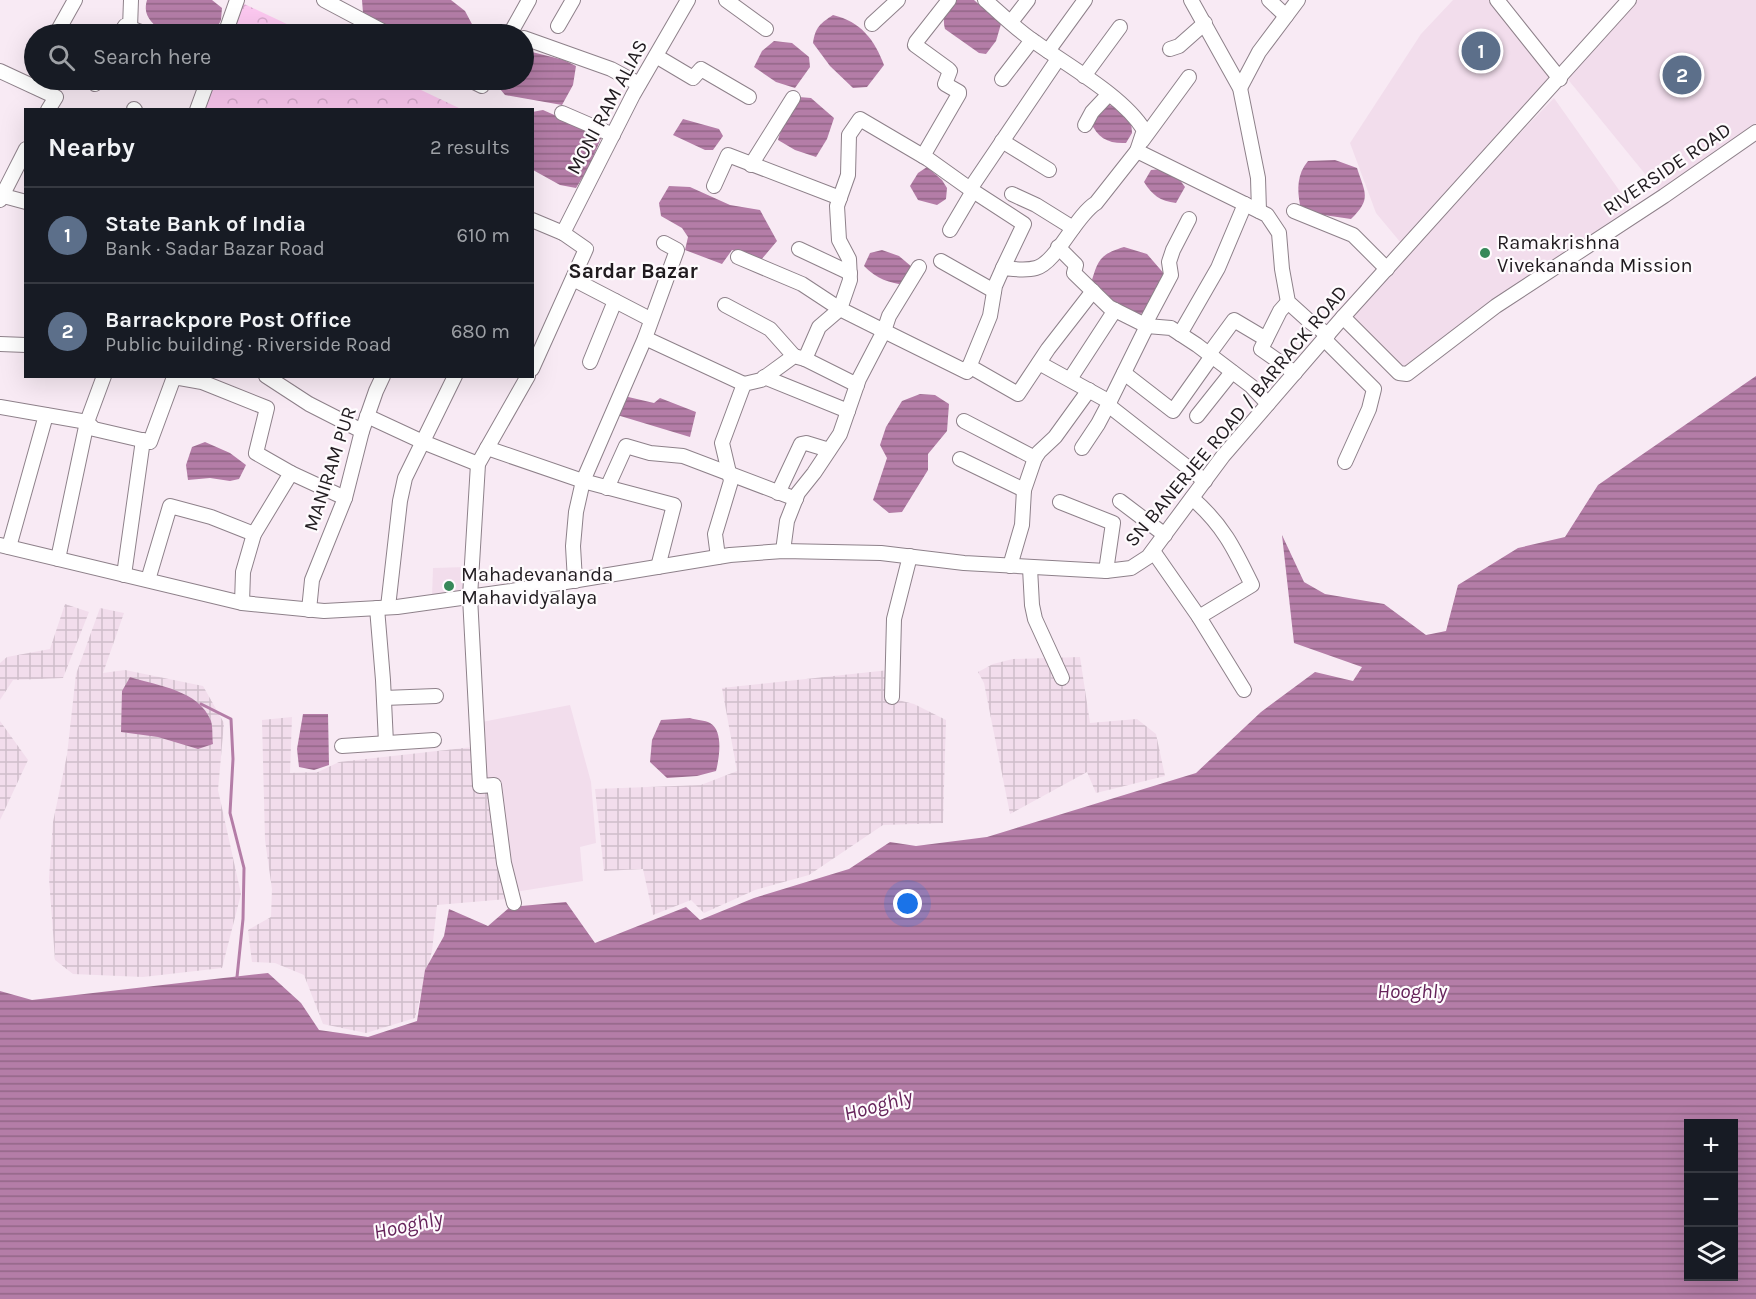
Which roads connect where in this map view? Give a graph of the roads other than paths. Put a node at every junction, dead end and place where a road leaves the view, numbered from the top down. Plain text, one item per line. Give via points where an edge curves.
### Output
1 (75, 0) edge
2 (131, 0) edge
3 (237, 0) edge
4 (324, 0) edge
5 (529, 0) edge
6 (573, 0) edge
7 (688, 0) edge
8 (726, 0) edge
9 (898, 0) edge
10 (949, 0) edge
11 (985, 0) edge
12 (1028, 0) edge
13 (1085, 0) edge
14 (1191, 0) edge
15 (1269, 0) edge
16 (1298, 0) edge
17 (1497, 0) edge
18 (1629, 0) edge
19 (1286, 16) junction
20 (1011, 22) junction
21 (1205, 23) junction
22 (62, 24) edge
23 (126, 24) edge
24 (229, 24) edge
25 (369, 24) edge
26 (516, 24) edge
27 (872, 24) dead end
28 (558, 26) dead end
29 (1120, 27) dead end
30 (766, 29) dead end
31 (1032, 40) junction
32 (534, 42) edge
33 (1170, 50) dead end
34 (1053, 55) junction
35 (656, 56) junction
36 (0, 72) edge
37 (1084, 76) junction
38 (1189, 77) dead end
39 (1002, 79) dead end
40 (1560, 79) junction
41 (24, 80) edge
42 (639, 84) junction
43 (1240, 88) junction
44 (44, 90) edge
45 (204, 90) edge
46 (1108, 94) junction
47 (749, 97) dead end
48 (792, 98) dead end
49 (49, 108) edge
50 (198, 108) edge
51 (562, 113) dead end
52 (1085, 125) dead end
53 (1756, 132) edge
54 (613, 135) junction
55 (1002, 141) junction
56 (1138, 147) junction
57 (24, 153) edge
58 (923, 156) junction
59 (751, 165) junction
60 (1049, 170) dead end
61 (714, 186) dead end
62 (971, 190) junction
63 (1012, 194) dead end
64 (1, 196) edge
65 (840, 198) junction
66 (24, 202) edge
67 (1245, 204) junction
68 (1259, 211) junction
69 (1294, 211) dead end
70 (1189, 219) dead end
71 (534, 223) edge
72 (1073, 228) junction
73 (950, 230) dead end
74 (563, 233) junction
75 (664, 243) dead end
76 (1058, 247) junction
77 (799, 249) dead end
78 (738, 257) dead end
79 (941, 261) dead end
80 (919, 267) dead end
81 (1003, 268) junction
82 (1387, 269) junction
83 (850, 273) junction
84 (573, 279) junction
85 (994, 291) junction
86 (1093, 291) junction
87 (615, 301) junction
88 (1288, 302) junction
89 (725, 305) dead end
90 (840, 309) junction
91 (1115, 310) junction
92 (1343, 317) junction
93 (650, 319) junction
94 (1146, 325) junction
95 (884, 331) junction
96 (1180, 334) junction
97 (1326, 337) junction
98 (645, 338) junction
99 (1266, 339) junction
100 (0, 345) edge
101 (24, 345) edge
102 (1210, 355) junction
103 (800, 357) junction
104 (590, 362) dead end
105 (1039, 363) junction
106 (534, 365) edge
107 (969, 366) junction
108 (1232, 372) junction
109 (1124, 373) junction
110 (1295, 373) junction
111 (764, 377) junction
112 (103, 378) edge
113 (174, 378) edge
114 (189, 378) edge
115 (269, 378) edge
116 (381, 378) edge
117 (454, 378) edge
118 (527, 378) edge
119 (204, 379) edge
120 (1070, 379) junction
121 (744, 384) junction
122 (857, 385) junction
123 (1089, 390) junction
124 (1109, 404) junction
125 (1268, 404) junction
126 (0, 407) edge
127 (848, 411) junction
128 (46, 415) junction
129 (367, 416) junction
130 (1197, 416) dead end
131 (964, 421) dead end
132 (87, 422) junction
133 (362, 431) junction
134 (143, 440) junction
135 (423, 442) junction
136 (488, 448) junction
137 (1082, 448) dead end
138 (829, 450) junction
139 (1035, 458) junction
140 (960, 459) dead end
141 (1345, 462) dead end
142 (478, 464) junction
143 (291, 472) junction
144 (730, 474) junction
145 (582, 481) junction
146 (1205, 481) junction
147 (607, 488) junction
148 (1024, 490) junction
149 (778, 493) junction
150 (345, 498) junction
151 (1192, 498) junction
152 (796, 499) junction
153 (1120, 501) dead end
154 (1060, 502) dead end
155 (254, 534) junction
156 (1165, 535) junction
157 (4, 546) edge
158 (783, 551) junction
159 (1153, 551) junction
160 (910, 556) junction
161 (718, 557) junction
162 (58, 559) junction
163 (1010, 566) junction
164 (658, 567) junction
165 (1030, 568) junction
166 (1106, 571) junction
167 (124, 575) junction
168 (148, 580) junction
169 (575, 581) junction
170 (470, 597) junction
171 (242, 603) junction
172 (382, 608) junction
173 (309, 610) junction
174 (1199, 617) junction
175 (1062, 678) dead end
176 (1244, 690) dead end
177 (436, 696) dead end
178 (892, 697) dead end
179 (384, 698) junction
180 (434, 740) dead end
181 (386, 743) junction
182 (342, 747) dead end
183 (514, 903) dead end

1 - 22 street
2 - 23 street
3 - 24 street
4 - 25 street
5 - 26 street
6 - 28 street
7 - 35 street, MONI RAM ALIAS
8 - 30 street
9 - 27 street
10 - 58 street via 915,45 950,71 945,84 959,92
11 - 20 street
12 - 20 street
13 - 34 street
14 - 21 street
15 - 19 street
16 - 19 street
17 - 40 street
18 - 40 street, SN BANERJEE ROAD / BARRACK ROAD
19 - 43 street via 1259,52
20 - 31 street
21 - 33 street
21 - 43 street
29 - 37 street
31 - 34 street
31 - 39 street
32 - 42 street via 611,69
34 - 37 street
34 - 55 street
35 - 42 street, MONI RAM ALIAS
35 - 47 street via 693,78 701,69
36 - 41 street
37 - 46 street
38 - 56 street
40 - 82 street, SN BANERJEE ROAD / BARRACK ROAD
42 - 54 street, MONI RAM ALIAS
43 - 68 street via 1258,177
44 - 49 street via 56,97
45 - 50 street
46 - 52 street
46 - 56 street via 1136,117 1144,130
48 - 59 street
51 - 54 street
53 - 92 street, RIVERSIDE ROAD via 1496,306 1407,374 1400,373
54 - 74 street, MONI RAM ALIAS
55 - 60 street
55 - 62 street
56 - 67 street
56 - 72 street
57 - 64 street
58 - 62 street
58 - 65 street via 860,119 849,135 848,175
59 - 61 street via 726,156
59 - 65 street
62 - 73 street
62 - 81 street via 1024,224
63 - 72 street
64 - 66 street
65 - 83 street via 839,240 849,259
67 - 68 street
67 - 96 street via 1218,268
68 - 88 street via 1268,215 1279,233
69 - 82 street via 1353,235
70 - 94 street via 1168,262 1171,274
71 - 74 street
72 - 76 street
74 - 84 street via 586,249
75 - 93 street via 677,250
76 - 81 street via 1038,267
76 - 86 street via 1076,265 1074,273
77 - 83 street
78 - 90 street via 802,284
79 - 85 street
80 - 95 street
81 - 85 street
82 - 92 street, SN BANERJEE ROAD / BARRACK ROAD
83 - 90 street
84 - 87 street
84 - 106 street
85 - 107 street via 990,316
86 - 91 street
86 - 105 street
87 - 93 street
87 - 104 street
88 - 97 street
88 - 99 street
89 - 103 street via 770,329
90 - 95 street
90 - 103 street via 819,327
91 - 94 street
91 - 120 street
92 - 97 street, SN BANERJEE ROAD / BARRACK ROAD
93 - 98 street
94 - 96 street via 1171,328
94 - 109 street
95 - 107 street via 967,372
95 - 122 street
96 - 102 street
97 - 110 street, SN BANERJEE ROAD / BARRACK ROAD
97 - 141 street via 1374,389
98 - 121 street
98 - 145 street
99 - 102 street via 1234,320
99 - 110 street via 1261,349
100 - 101 street
102 - 108 street
102 - 109 street via 1173,411
103 - 111 street
103 - 122 street
105 - 107 street via 1018,394
105 - 120 street
108 - 125 street
108 - 130 street
109 - 124 street
110 - 125 street, SN BANERJEE ROAD / BARRACK ROAD
111 - 121 street
111 - 127 street
112 - 132 street
113 - 134 street via 150,442
114 - 119 street
115 - 133 street
116 - 129 street, MANIRAM PUR
117 - 135 street
118 - 136 street
119 - 143 street via 267,408 256,453
120 - 123 street
121 - 144 street via 722,443
122 - 127 street
123 - 124 street
123 - 139 street
124 - 137 street
124 - 146 street
125 - 146 street, SN BANERJEE ROAD / BARRACK ROAD
126 - 128 street
127 - 138 street
128 - 132 street
128 - 157 street
129 - 133 street, MANIRAM PUR
129 - 135 street
131 - 139 street
132 - 134 street via 94,429
132 - 162 street
133 - 150 street, MANIRAM PUR
134 - 167 street
135 - 142 street
135 - 172 street via 405,478
136 - 142 street
136 - 145 street
138 - 149 street via 806,442 801,444
138 - 152 street
139 - 148 street
140 - 148 street
142 - 170 street
143 - 150 street
143 - 155 street
144 - 147 street via 676,454 650,453 626,446
144 - 149 street
144 - 161 street via 714,534
145 - 147 street
145 - 169 street via 573,546
146 - 151 street, SN BANERJEE ROAD / BARRACK ROAD
147 - 164 street via 674,505
148 - 163 street via 1022,525
149 - 152 street
150 - 173 street, MANIRAM PUR via 312,580
151 - 156 street, SN BANERJEE ROAD / BARRACK ROAD
151 - 174 street via 1232,543 1252,585
152 - 158 street via 787,521
153 - 156 street
154 - 166 street via 1113,523
155 - 168 street via 170,506
155 - 171 street via 243,572
156 - 159 street, SN BANERJEE ROAD / BARRACK ROAD
157 - 162 street, SN BANERJEE ROAD / BARRACK ROAD
158 - 160 street, SN BANERJEE ROAD / BARRACK ROAD
158 - 161 street, SN BANERJEE ROAD / BARRACK ROAD
159 - 166 street, SN BANERJEE ROAD / BARRACK ROAD via 1131,568
159 - 174 street
160 - 163 street, SN BANERJEE ROAD / BARRACK ROAD
160 - 178 street via 894,619
161 - 164 street, SN BANERJEE ROAD / BARRACK ROAD
162 - 167 street, SN BANERJEE ROAD / BARRACK ROAD
163 - 165 street, SN BANERJEE ROAD / BARRACK ROAD
164 - 169 street, SN BANERJEE ROAD / BARRACK ROAD
165 - 166 street, SN BANERJEE ROAD / BARRACK ROAD
165 - 175 street via 1035,619
167 - 168 street, SN BANERJEE ROAD / BARRACK ROAD
168 - 171 street, SN BANERJEE ROAD / BARRACK ROAD
169 - 170 street, SN BANERJEE ROAD / BARRACK ROAD
170 - 172 street, SN BANERJEE ROAD / BARRACK ROAD
170 - 183 street via 480,786 494,784 504,863
171 - 173 street, SN BANERJEE ROAD / BARRACK ROAD
172 - 173 street, SN BANERJEE ROAD / BARRACK ROAD
172 - 179 street
174 - 176 street
177 - 179 street
179 - 181 street
180 - 181 street
181 - 182 street

